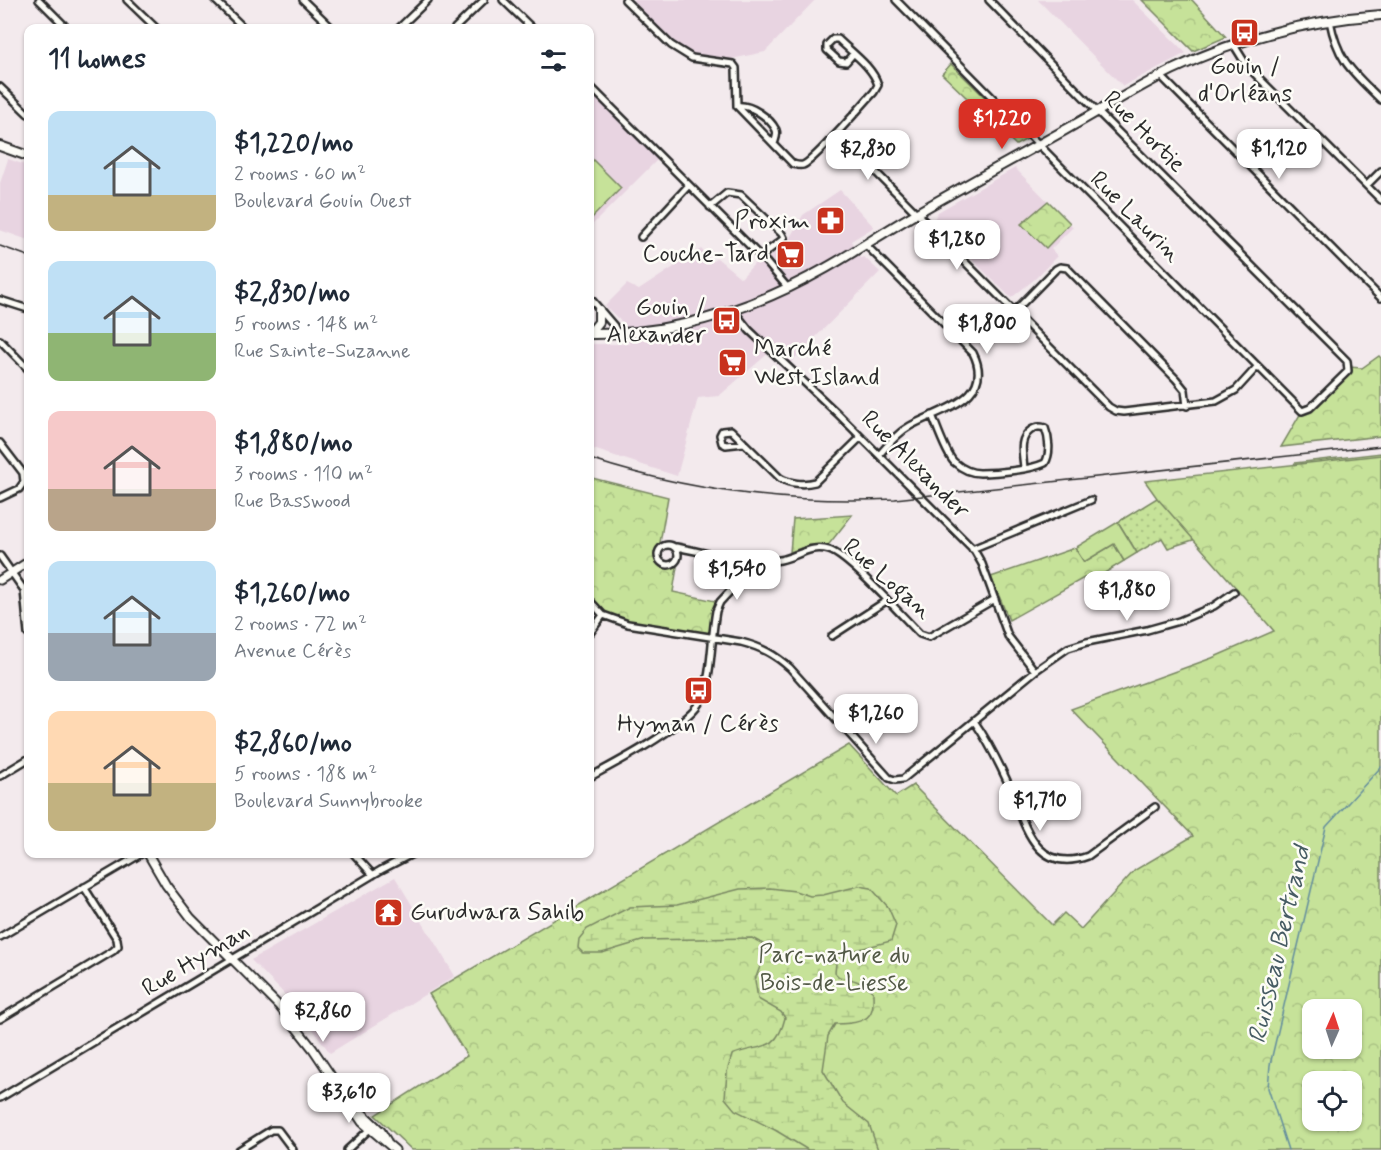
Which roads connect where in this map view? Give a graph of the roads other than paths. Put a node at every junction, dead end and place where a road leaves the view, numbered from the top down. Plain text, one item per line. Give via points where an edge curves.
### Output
1 (39, 0) edge
2 (127, 0) edge
3 (215, 0) edge
4 (303, 0) edge
5 (428, 0) edge
6 (484, 0) edge
7 (625, 0) edge
8 (896, 0) edge
9 (989, 0) edge
10 (506, 1) edge
11 (1381, 15) edge
12 (1329, 21) junction
13 (64, 24) edge
14 (152, 24) edge
15 (240, 24) edge
16 (328, 24) edge
17 (403, 24) edge
18 (459, 24) edge
19 (528, 24) edge
20 (1234, 45) junction
21 (853, 54) junction
22 (1161, 76) junction
23 (0, 87) edge
24 (594, 90) edge
25 (1381, 100) edge
26 (737, 106) junction
27 (24, 110) edge
28 (1098, 112) junction
29 (837, 133) junction
30 (774, 144) junction
31 (1039, 145) junction
32 (0, 146) edge
33 (24, 155) edge
34 (1381, 171) edge
35 (688, 185) junction
36 (1367, 185) junction
37 (1381, 200) edge
38 (710, 207) junction
39 (916, 213) junction
40 (641, 237) dead end
41 (865, 244) junction
42 (760, 257) junction
43 (788, 288) junction
44 (1381, 298) edge
45 (0, 300) edge
46 (594, 303) edge
47 (24, 308) edge
48 (599, 310) junction
49 (734, 311) junction
50 (1014, 312) junction
51 (594, 329) edge
52 (594, 334) edge
53 (618, 334) junction
54 (0, 340) edge
55 (24, 365) edge
56 (1257, 367) junction
57 (1349, 367) joint
58 (1187, 406) junction
59 (932, 415) junction
60 (861, 437) junction
61 (0, 443) edge
62 (744, 443) dead end
63 (879, 455) junction
64 (1024, 468) junction
65 (0, 498) edge
66 (1091, 500) dead end
67 (676, 547) dead end
68 (972, 549) junction
69 (0, 556) edge
70 (757, 562) junction
71 (24, 564) edge
72 (12, 572) junction
73 (0, 580) edge
74 (24, 591) edge
75 (1234, 592) dead end
76 (995, 599) junction
77 (886, 601) junction
78 (594, 605) edge
79 (603, 615) junction
80 (594, 627) edge
81 (832, 636) dead end
82 (712, 637) junction
83 (1035, 671) junction
84 (974, 721) junction
85 (24, 761) edge
86 (594, 775) edge
87 (0, 776) edge
88 (1155, 807) dead end
89 (134, 858) edge
90 (150, 858) edge
91 (358, 858) edge
92 (405, 858) edge
93 (373, 875) junction
94 (84, 887) junction
95 (0, 937) edge
96 (233, 959) junction
97 (0, 1018) edge
98 (0, 1098) edge
99 (372, 1127) junction
100 (393, 1148) edge
101 (239, 1150) edge
102 (293, 1150) edge
103 (347, 1150) edge

1 - 13 street
2 - 14 street
3 - 15 street
4 - 16 street
5 - 17 street
6 - 18 street
7 - 26 street via 671,45 692,58 734,64
8 - 31 street, Rue Laurin
9 - 28 street, Rue Hortie
10 - 19 street
11 - 12 main road
12 - 20 main road
12 - 25 street via 1340,57
20 - 22 main road
20 - 36 street via 1244,63
21 - 21 street via 838,39 827,45 839,61 846,62
21 - 29 street via 875,76 878,85
22 - 28 main road
22 - 44 street
23 - 27 street
24 - 35 street
26 - 30 street
26 - 30 street via 753,108 776,130
28 - 31 main road
28 - 57 street, Rue Hortie
29 - 30 street via 803,165 793,164
29 - 39 street
31 - 39 main road
31 - 56 street, Rue Laurin
32 - 33 main road
34 - 36 street
35 - 38 street
35 - 40 street
36 - 37 street
38 - 42 street
38 - 42 street via 727,193 741,195 782,234 782,240
39 - 41 main road
39 - 50 street
41 - 43 main road
41 - 59 street via 973,353 977,362 977,385 969,396
42 - 43 street
43 - 49 main road
45 - 47 street
46 - 48 street
48 - 51 main road via 599,322
48 - 53 street
49 - 53 main road via 675,327
49 - 60 street, Rue Alexander
50 - 58 street via 1108,407 1124,412
50 - 58 street via 1056,269 1067,268 1176,379 1185,390
52 - 53 main road
54 - 55 street
56 - 57 street, Rue Laurin via 1302,411 1310,408
56 - 58 street via 1228,396
59 - 63 street via 908,427
59 - 64 street via 952,461 966,470 978,473
60 - 62 street via 815,482 808,484 786,482
60 - 63 street, Rue Alexander
61 - 65 street via 23,473 24,482 19,489
63 - 68 street, Rue Alexander
64 - 64 street via 1041,465 1048,459 1046,431 1042,427 1034,428 1023,438
66 - 68 street
67 - 70 street, Rue Logan
68 - 76 street, Rue Alexander
69 - 72 street
70 - 77 street, Rue Logan via 783,560 817,548 830,550 848,562
70 - 82 street via 720,602
71 - 72 street
72 - 73 street
72 - 74 street
75 - 83 street via 1214,606 1179,621 1068,648
76 - 77 street, Rue Logan via 929,637 920,634
76 - 83 street, Rue Alexander via 1008,636
77 - 81 street
78 - 79 street
79 - 80 street
79 - 82 street via 628,624
82 - 84 street via 758,646 773,654 895,780 903,778
82 - 86 street via 707,684 694,712
83 - 84 street
84 - 88 street via 1000,765 1032,841 1054,859 1077,860 1088,856
85 - 87 street
89 - 94 street
90 - 96 street via 181,906
91 - 93 street
92 - 93 street, Rue Hyman
93 - 96 street, Rue Hyman
94 - 95 street
94 - 97 street via 118,946
96 - 98 street, Rue Hyman
96 - 99 street via 279,1006 362,1122
99 - 100 street
99 - 103 street
101 - 102 street via 271,1130 278,1130

